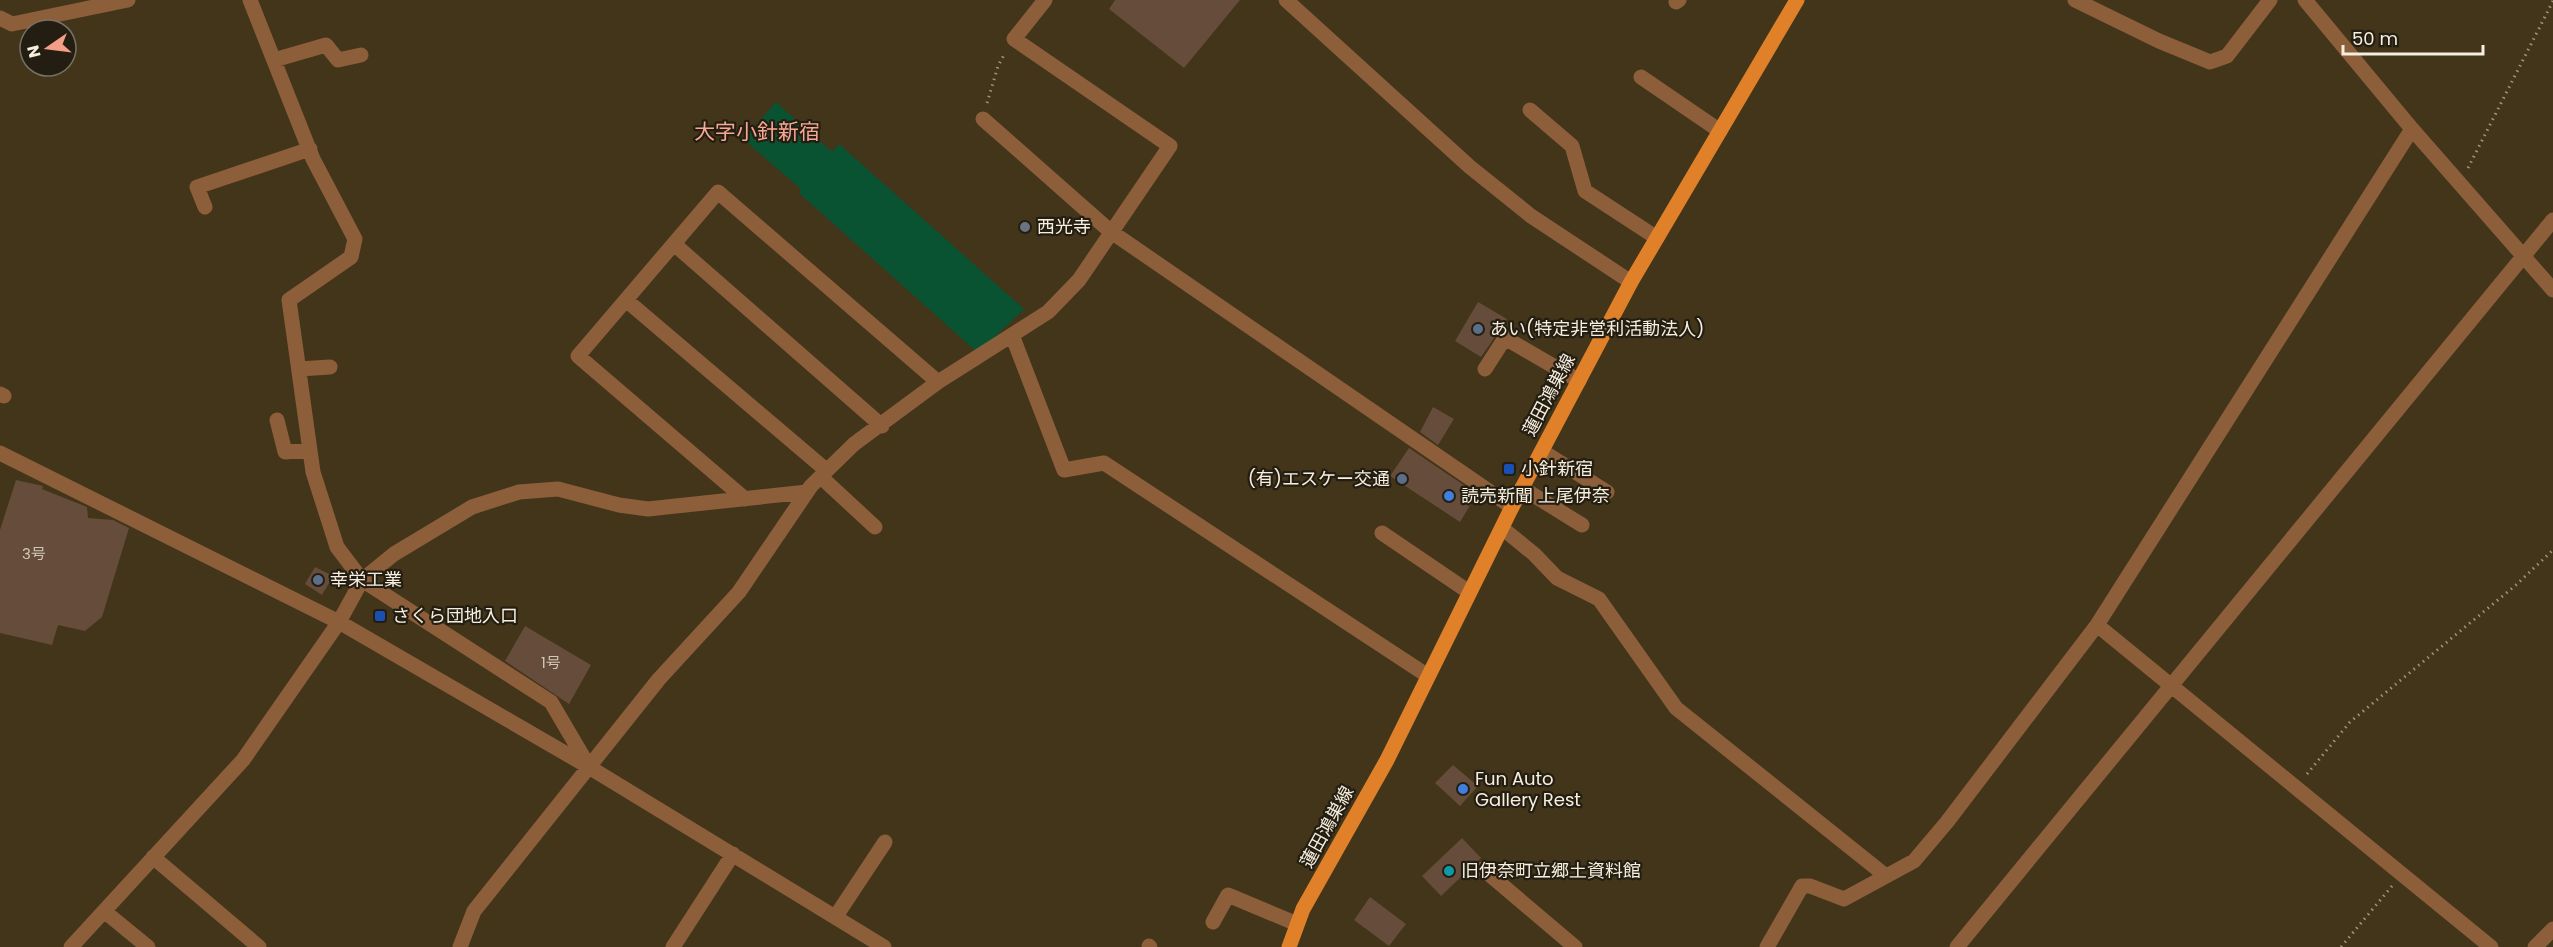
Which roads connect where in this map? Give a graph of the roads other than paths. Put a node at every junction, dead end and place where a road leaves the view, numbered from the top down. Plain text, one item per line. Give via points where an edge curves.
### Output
1 (128, 0) edge
2 (250, 0) edge
3 (1045, 0) edge
4 (1286, 0) edge
5 (2075, 0) edge
6 (2270, 0) edge
7 (2305, 0) edge
8 (1792, 2) edge
9 (0, 18) edge
10 (360, 55) dead end
11 (274, 60) junction
12 (1641, 77) dead end
13 (1530, 110) dead end
14 (983, 119) road end
15 (2412, 129) junction
16 (1720, 131) junction
17 (310, 149) junction
18 (205, 207) dead end
19 (2553, 220) edge
20 (1110, 231) junction
21 (1657, 238) junction
22 (674, 244) junction
23 (2523, 255) junction
24 (1631, 282) junction
25 (2553, 290) edge
26 (626, 300) junction
27 (1012, 335) junction
28 (330, 367) dead end
29 (299, 369) junction
30 (1485, 369) dead end
31 (1579, 381) junction
32 (938, 382) junction
33 (277, 420) dead end
34 (882, 426) junction
35 (310, 450) junction
36 (1542, 451) junction
37 (0, 453) edge
38 (823, 473) junction
39 (1522, 488) junction
40 (807, 492) junction
41 (1607, 492) dead end
42 (746, 499) junction
43 (1512, 507) junction
44 (1582, 525) dead end
45 (875, 527) dead end
46 (1502, 528) junction
47 (1382, 533) dead end
48 (362, 579) junction
49 (1469, 592) junction
50 (339, 622) junction
51 (2097, 625) junction
52 (1428, 676) junction
53 (2171, 685) junction
54 (589, 767) junction
55 (885, 842) dead end
56 (733, 854) junction
57 (153, 857) junction
58 (1483, 869) dead end
59 (1886, 876) junction
60 (104, 911) junction
61 (836, 916) junction
62 (1213, 922) dead end
63 (1297, 924) junction
64 (2553, 929) edge
65 (71, 947) edge
66 (148, 947) edge
67 (259, 947) edge
68 (460, 947) edge
69 (673, 947) edge
70 (884, 947) edge
71 (1289, 947) edge
72 (1575, 947) edge
73 (1767, 947) edge
74 (1957, 947) edge
75 (2491, 947) edge
76 (2535, 947) edge

1 - 9 street via 12,24
2 - 11 street
3 - 20 street via 1014,39 1170,146
4 - 24 street via 1470,167 1531,216
5 - 6 street via 2210,62 2227,56
7 - 15 street
8 - 16 main road, 蓮田鴻巣線
10 - 11 street via 338,60 326,45
11 - 17 street
12 - 16 street
13 - 21 street via 1572,146 1585,191
14 - 20 street
15 - 23 street
15 - 51 street
16 - 21 main road, 蓮田鴻巣線
17 - 18 street via 197,187
17 - 29 street via 355,239 351,257 289,300
19 - 23 street
20 - 27 street via 1079,280 1048,312
20 - 43 street
21 - 24 main road, 蓮田鴻巣線
22 - 26 street
22 - 32 street via 718,192
22 - 34 street
23 - 25 street
23 - 53 street
24 - 31 main road, 蓮田鴻巣線
26 - 38 street
26 - 42 street via 578,356
27 - 32 street
27 - 52 street via 1064,470 1104,463
28 - 29 street
29 - 35 street
30 - 31 street via 1505,338
31 - 36 main road, 蓮田鴻巣線
32 - 34 street
33 - 35 street via 285,452
34 - 38 street via 854,444
35 - 48 street via 313,472 337,547
36 - 39 main road, 蓮田鴻巣線
36 - 41 street
37 - 50 street
38 - 40 street
38 - 45 street
39 - 43 main road, 蓮田鴻巣線
39 - 44 street
40 - 42 street
40 - 54 street via 739,592 659,679
42 - 48 street via 648,509 558,489 519,492 472,507
43 - 46 main road, 蓮田鴻巣線
46 - 49 main road, 蓮田鴻巣線
46 - 59 street via 1557,578 1599,599 1676,708
47 - 49 street
48 - 50 street
48 - 54 street via 551,702
49 - 52 main road, 蓮田鴻巣線
50 - 54 street
50 - 57 street via 243,760
51 - 53 street
51 - 59 street via 1947,822 1914,861
52 - 63 main road, 蓮田鴻巣線
53 - 74 street
53 - 75 street
54 - 56 street
54 - 68 street via 474,911
55 - 61 street
56 - 61 street
56 - 69 street
57 - 60 street
57 - 67 street
58 - 72 street
59 - 73 street via 1844,899 1802,886
60 - 65 street
60 - 66 street
61 - 70 street
62 - 63 street via 1228,895
63 - 71 main road, 蓮田鴻巣線
64 - 76 street

